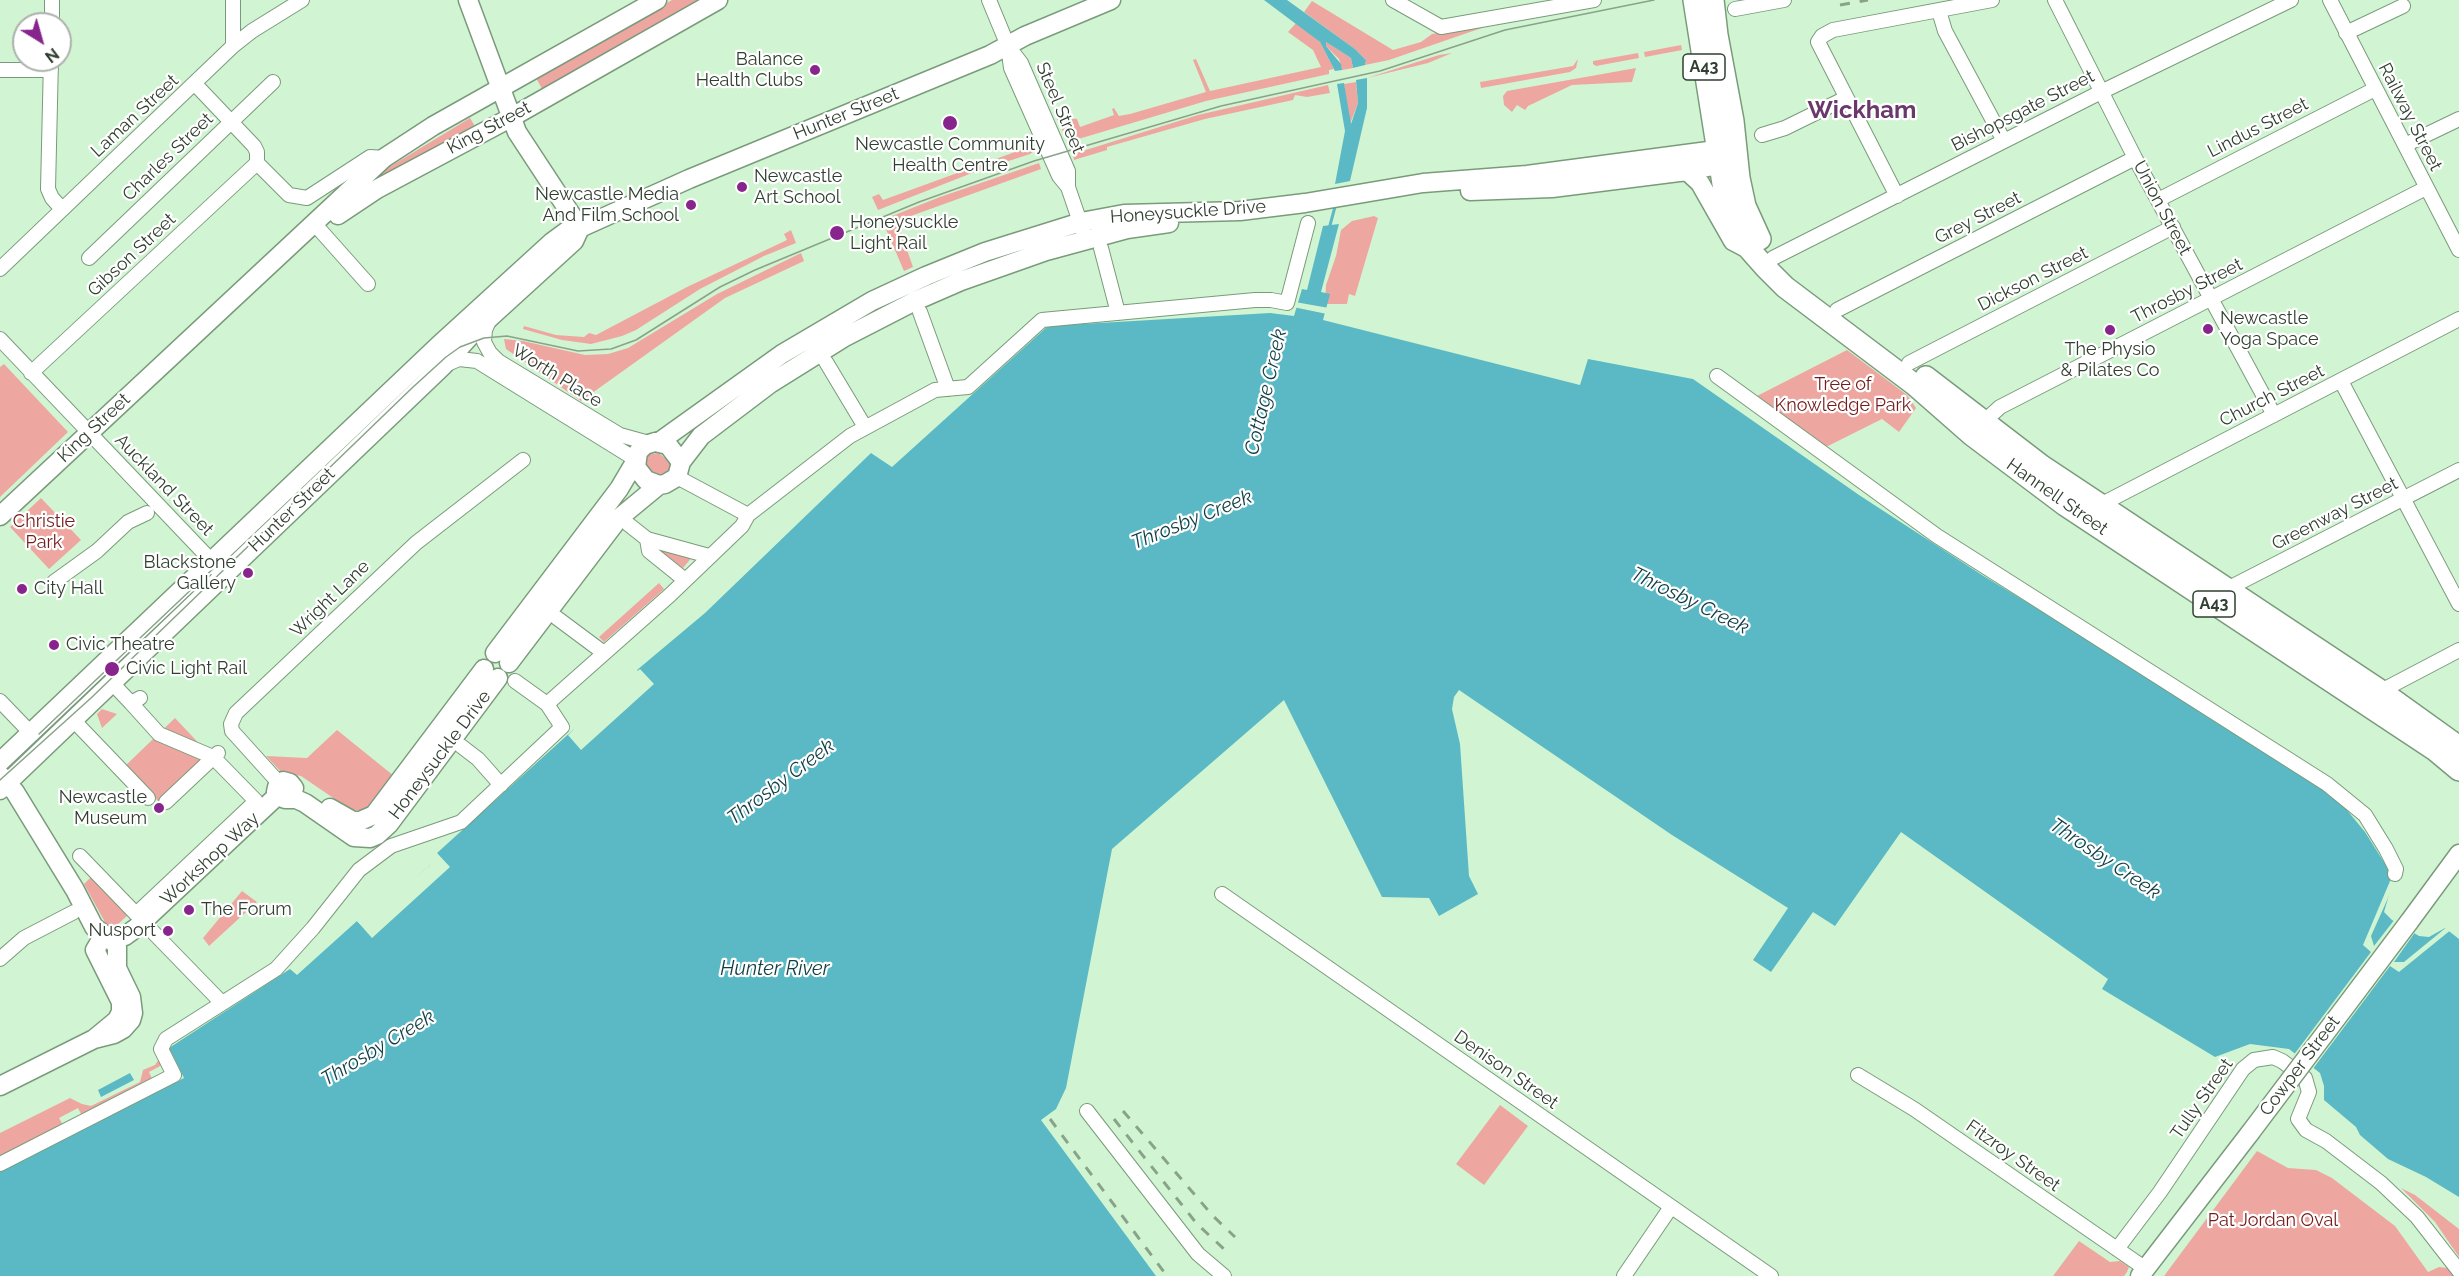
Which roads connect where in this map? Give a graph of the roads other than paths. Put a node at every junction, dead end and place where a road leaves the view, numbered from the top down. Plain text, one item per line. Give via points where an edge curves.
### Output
1 (233, 0) edge
2 (302, 0) edge
3 (468, 0) edge
4 (657, 0) edge
5 (718, 0) edge
6 (989, 0) edge
7 (1112, 0) edge
8 (1393, 0) edge
9 (1594, 0) edge
10 (1694, 0) edge
11 (1713, 0) edge
12 (1784, 0) edge
13 (1992, 0) edge
14 (2055, 0) edge
15 (2291, 0) edge
16 (2330, 0) edge
17 (2403, 6) dead end
18 (1736, 9) dead end
19 (1939, 11) junction
20 (2346, 33) junction
21 (233, 46) junction
22 (1008, 46) junction
23 (51, 72) edge
24 (273, 82) dead end
25 (195, 84) junction
26 (500, 87) junction
27 (2375, 88) junction
28 (2101, 92) junction
29 (1846, 98) junction
30 (512, 117) junction
31 (2459, 119) edge
32 (232, 121) junction
33 (1762, 135) dead end
34 (2004, 141) junction
35 (2405, 145) junction
36 (1727, 156) junction
37 (384, 158) junction
38 (2135, 158) junction
39 (257, 163) junction
40 (1687, 171) junction
41 (2426, 188) junction
42 (1897, 196) junction
43 (2158, 200) junction
44 (1349, 201) junction
45 (62, 209) junction
46 (1308, 223) dead end
47 (2173, 227) junction
48 (580, 228) junction
49 (320, 230) junction
50 (1089, 237) junction
51 (1750, 250) junction
52 (2459, 250) edge
53 (89, 258) dead end
54 (1773, 258) junction
55 (267, 267) junction
56 (0, 269) edge
57 (368, 284) dead end
58 (2211, 299) junction
59 (1837, 310) junction
60 (496, 312) junction
61 (920, 312) dead end
62 (1118, 313) junction
63 (2459, 319) edge
64 (0, 339) edge
65 (826, 362) dead end
66 (1910, 363) junction
67 (443, 366) junction
68 (31, 373) junction
69 (1718, 376) dead end
70 (2341, 381) junction
71 (948, 388) junction
72 (2274, 415) junction
73 (865, 427) junction
74 (1977, 428) junction
75 (89, 433) junction
76 (654, 442) junction
77 (523, 460) dead end
78 (635, 461) junction
79 (679, 470) junction
80 (2459, 470) edge
81 (659, 485) junction
82 (2404, 498) junction
83 (2100, 505) junction
84 (147, 513) dead end
85 (748, 515) junction
86 (0, 516) edge
87 (628, 524) dead end
88 (647, 539) junction
89 (709, 556) junction
90 (212, 561) junction
91 (685, 580) junction
92 (218, 581) junction
93 (54, 582) dead end
94 (2227, 589) junction
95 (2459, 604) edge
96 (557, 618) dead end
97 (2459, 650) edge
98 (604, 653) junction
99 (500, 669) junction
100 (113, 684) junction
101 (2381, 691) junction
102 (0, 701) edge
103 (547, 704) junction
104 (78, 725) dead end
105 (26, 727) dead end
106 (461, 746) dead end
107 (2459, 747) edge
108 (216, 754) junction
109 (0, 762) edge
110 (2459, 770) edge
111 (2, 783) edge
112 (501, 785) junction
113 (283, 790) junction
114 (148, 798) dead end
115 (165, 802) dead end
116 (2459, 854) edge
117 (80, 856) dead end
118 (2395, 874) dead end
119 (1222, 894) dead end
120 (79, 910) junction
121 (148, 927) junction
122 (114, 947) junction
123 (96, 955) junction
124 (0, 958) edge
125 (222, 1004) junction
126 (94, 1039) junction
127 (1858, 1075) dead end
128 (0, 1086) edge
129 (1087, 1111) dead end
130 (0, 1164) edge
131 (1671, 1207) junction
132 (2117, 1249) junction
133 (2459, 1271) edge
134 (2142, 1274) edge
135 (1224, 1276) edge
136 (1624, 1276) edge
137 (1771, 1276) edge

1 - 21 street
2 - 21 street, Laman Street
3 - 26 main road
4 - 26 main road, King Street
5 - 30 main road, King Street
6 - 22 street, Steel Street
7 - 22 main road, Hunter Street
8 - 9 street via 1441,27
10 - 36 highway, A43
11 - 36 highway, A43
12 - 18 street
13 - 19 street
14 - 28 street, Union Street
15 - 28 street, Bishopsgate Street
16 - 20 street, Railway Street
17 - 20 street
19 - 29 street via 1833,30 1822,36 1818,42
19 - 34 street via 1945,31
20 - 27 street, Railway Street
21 - 25 street, Laman Street
22 - 48 main road, Hunter Street
22 - 50 street, Steel Street via 1021,63 1068,171 1068,187
23 - 45 street via 48,189
24 - 32 street, Charles Street
25 - 32 street
25 - 45 street, Laman Street
26 - 30 main road
26 - 37 main road, King Street
27 - 35 street, Railway Street
27 - 43 street, Lindus Street
28 - 34 street, Bishopsgate Street
28 - 38 street, Union Street
29 - 33 street
29 - 42 street
30 - 48 main road
30 - 49 main road, King Street via 377,189
31 - 35 street
32 - 39 street via 254,146
32 - 53 street, Charles Street
34 - 42 street, Bishopsgate Street
35 - 41 street, Railway Street
36 - 40 main road, Honeysuckle Drive
36 - 44 main road, Honeysuckle Drive via 1423,183
36 - 51 highway, Hannell Street / A43 via 1729,208
36 - 54 highway, Hannell Street / A43 via 1748,215
37 - 39 street via 370,157 307,198 289,195
37 - 55 main road, King Street
38 - 43 street, Union Street
38 - 59 street, Grey Street
39 - 68 street, Gibson Street
40 - 44 main road, Honeysuckle Drive via 1552,188
40 - 51 main road via 1700,183 1733,241
41 - 52 street, Railway Street
41 - 58 street, Throsby Street
42 - 54 street, Bishopsgate Street
43 - 47 street, Union Street
44 - 50 main road, Honeysuckle Drive via 1213,213 1124,214
45 - 56 street, Laman Street
46 - 62 street via 1287,303 1255,300
47 - 58 street, Union Street
47 - 66 street, Dickson Street
48 - 60 main road, Hunter Street via 574,241
48 - 90 main road, Hunter Street via 567,231 552,242
49 - 55 main road, King Street
49 - 57 street
50 - 62 street, Steel Street
50 - 76 main road, Honeysuckle Drive via 976,256 872,301 782,354
50 - 79 main road, Honeysuckle Drive via 961,281 843,338 737,407 701,436
51 - 74 highway, Hannell Street / A43 via 1785,287
54 - 59 highway, Hannell Street / A43
55 - 75 main road, King Street
58 - 72 street, Union Street
58 - 74 street, Throsby Street via 2000,407
59 - 66 highway, Hannell Street / A43
60 - 67 main road, Hunter Street
60 - 76 street, Worth Place via 483,338 487,350 498,361 620,435
61 - 71 street
62 - 71 street via 1042,320 968,387
63 - 70 street, Church Street
64 - 68 street, Auckland Street
65 - 73 street
66 - 74 highway, Hannell Street / A43
67 - 78 street, Worth Place via 459,359 477,361
67 - 92 main road, Hunter Street
68 - 75 street, Auckland Street
69 - 118 street via 1937,536 2327,784 2365,814 2386,849
70 - 72 street, Church Street
70 - 82 street
71 - 73 street via 935,390
72 - 83 street, Church Street
73 - 85 street
74 - 83 highway, Hannell Street / A43
74 - 110 highway, Hannell Street / A43 via 2065,505
75 - 86 main road, King Street
75 - 90 street, Auckland Street
76 - 78 main road via 641,448
76 - 79 main road via 674,450
77 - 113 street, Wright Lane via 455,511 378,577 233,718 230,727 234,734 274,775
78 - 81 main road via 642,476
78 - 99 main road, Honeysuckle Drive
79 - 81 main road via 670,482
79 - 85 street via 724,503
80 - 82 street, Greenway Street
81 - 99 main road, Honeysuckle Drive via 619,518
82 - 94 street, Greenway Street
82 - 95 street
83 - 94 highway, Hannell Street / A43
84 - 93 street via 128,522 97,551
85 - 89 street via 742,526
87 - 88 street
88 - 89 street
88 - 91 street via 649,551
89 - 91 street
90 - 92 street, Auckland Street
90 - 109 main road, Hunter Street
91 - 98 street
92 - 100 main road, Hunter Street
94 - 101 highway, Hannell Street / A43
96 - 98 street
97 - 101 street
98 - 103 street
99 - 103 street
99 - 113 main road, Honeysuckle Drive via 367,819 345,819 306,791
100 - 108 street via 136,701 159,734
100 - 111 main road, Hunter Street
101 - 107 highway, Hannell Street / A43
102 - 105 street
103 - 112 street via 562,727
104 - 114 street
106 - 112 street
108 - 115 street
108 - 117 street via 256,801 136,914
111 - 120 main road via 15,792
112 - 125 street via 461,822 391,846 358,870 276,969
113 - 121 main road, Workshop Way
116 - 134 main road, Cowper Street, bridge
119 - 131 street, Denison Street
120 - 122 main road
120 - 123 main road
120 - 124 street via 24,938
121 - 122 main road, Workshop Way
121 - 125 street
122 - 123 main road via 107,961
122 - 126 main road via 118,971 132,1002 132,1017 119,1031
123 - 126 main road via 122,1008 115,1023
125 - 130 street via 166,1039 161,1049 174,1076
126 - 128 main road
127 - 132 street, Fitzroy Street via 1914,1109
129 - 135 street via 1198,1254
131 - 136 street
131 - 137 street, Denison Street
132 - 133 street, Tully Street via 2243,1069 2254,1060 2273,1057 2305,1078 2308,1092 2298,1119 2306,1130 2381,1184 2417,1216
132 - 134 street, Fitzroy Street

